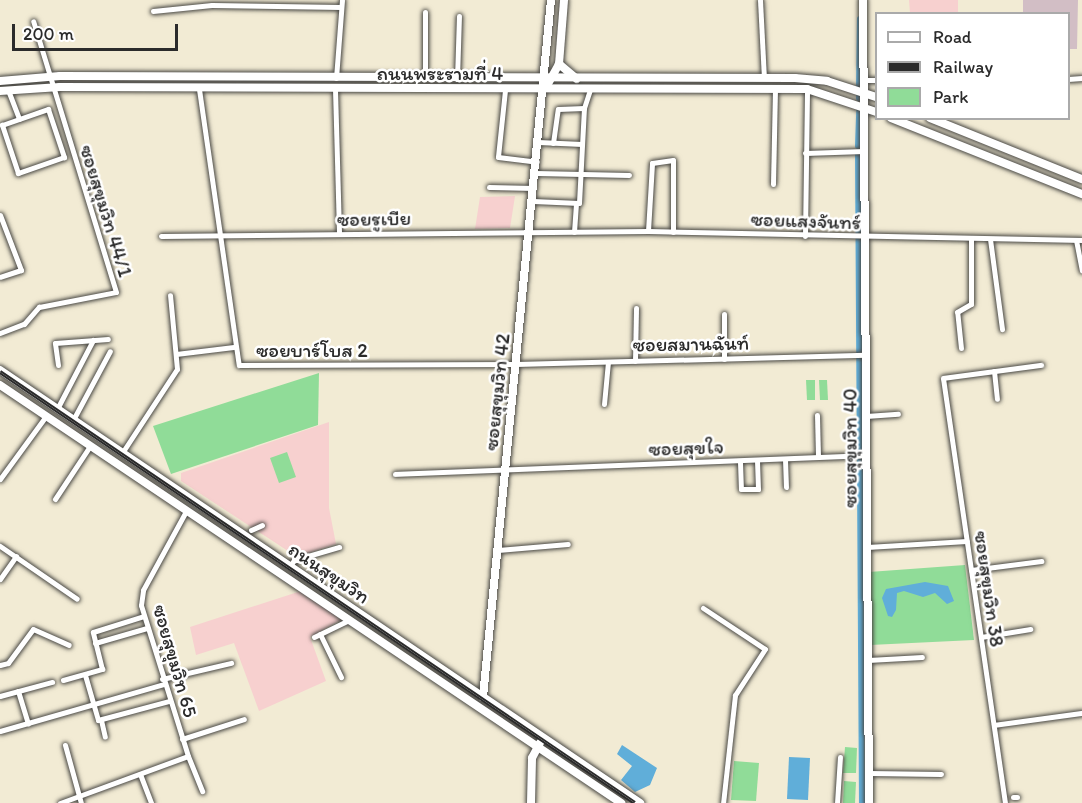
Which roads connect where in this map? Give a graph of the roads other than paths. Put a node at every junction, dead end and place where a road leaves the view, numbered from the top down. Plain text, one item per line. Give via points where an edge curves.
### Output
1 (342, 0) edge
2 (551, 0) edge
3 (564, 0) edge
4 (760, 0) edge
5 (863, 0) edge
6 (210, 3) edge
7 (276, 3) edge
8 (341, 7) junction
9 (153, 11) dead end
10 (425, 12) dead end
11 (459, 16) dead end
12 (33, 21) dead end
13 (559, 64) junction
14 (47, 76) junction
15 (336, 78) junction
16 (425, 78) junction
17 (764, 78) junction
18 (458, 79) junction
19 (548, 79) junction
20 (579, 80) junction
21 (863, 80) junction
22 (875, 80) edge
23 (0, 81) edge
24 (50, 87) junction
25 (199, 89) junction
26 (335, 89) junction
27 (776, 89) junction
28 (807, 89) junction
29 (505, 90) junction
30 (543, 90) junction
31 (590, 90) junction
32 (4, 91) edge
33 (863, 92) junction
34 (875, 97) edge
35 (863, 107) junction
36 (584, 108) junction
37 (875, 112) edge
38 (19, 119) junction
39 (896, 120) edge
40 (935, 120) edge
41 (538, 142) junction
42 (553, 143) junction
43 (582, 144) junction
44 (864, 151) junction
45 (805, 153) junction
46 (537, 162) junction
47 (536, 173) junction
48 (580, 175) junction
49 (629, 175) dead end
50 (1082, 179) edge
51 (773, 184) dead end
52 (489, 187) dead end
53 (534, 188) junction
54 (1082, 194) edge
55 (533, 201) junction
56 (576, 203) junction
57 (0, 215) edge
58 (648, 231) junction
59 (530, 232) junction
60 (574, 232) junction
61 (673, 232) junction
62 (339, 234) junction
63 (161, 236) dead end
64 (219, 236) junction
65 (805, 236) junction
66 (866, 238) junction
67 (971, 239) junction
68 (990, 239) junction
69 (1079, 240) edge
70 (1082, 270) edge
71 (0, 277) edge
72 (170, 295) dead end
73 (636, 308) dead end
74 (724, 314) dead end
75 (1002, 329) dead end
76 (0, 333) edge
77 (108, 339) dead end
78 (93, 340) junction
79 (234, 347) junction
80 (961, 348) dead end
81 (110, 351) dead end
82 (176, 354) junction
83 (864, 355) junction
84 (724, 358) junction
85 (634, 361) junction
86 (608, 362) junction
87 (516, 364) junction
88 (58, 365) dead end
89 (1041, 365) dead end
90 (0, 370) edge
91 (994, 371) junction
92 (0, 385) edge
93 (997, 399) dead end
94 (604, 404) dead end
95 (57, 409) junction
96 (898, 414) dead end
97 (816, 415) dead end
98 (46, 416) junction
99 (866, 416) junction
100 (73, 420) junction
101 (90, 446) junction
102 (122, 453) junction
103 (862, 455) junction
104 (818, 457) junction
105 (784, 459) junction
106 (757, 461) junction
107 (740, 462) junction
108 (506, 470) junction
109 (395, 474) dead end
110 (0, 479) edge
111 (786, 487) dead end
112 (55, 499) dead end
113 (186, 511) junction
114 (262, 525) dead end
115 (251, 530) dead end
116 (967, 541) junction
117 (568, 544) dead end
118 (0, 546) edge
119 (339, 547) dead end
120 (867, 547) junction
121 (498, 550) junction
122 (16, 556) junction
123 (1041, 561) dead end
124 (290, 566) junction
125 (971, 570) junction
126 (0, 579) edge
127 (317, 584) junction
128 (310, 594) junction
129 (77, 599) dead end
130 (703, 608) dead end
131 (144, 616) junction
132 (348, 620) junction
133 (147, 628) junction
134 (1030, 629) dead end
135 (320, 634) junction
136 (314, 637) dead end
137 (981, 637) junction
138 (95, 643) junction
139 (69, 645) dead end
140 (922, 657) dead end
141 (868, 660) junction
142 (231, 663) dead end
143 (0, 665) edge
144 (85, 675) junction
145 (341, 677) dead end
146 (63, 680) dead end
147 (163, 681) junction
148 (52, 682) dead end
149 (18, 691) junction
150 (0, 696) edge
151 (483, 697) junction
152 (169, 701) junction
153 (93, 706) junction
154 (477, 706) junction
155 (1082, 713) edge
156 (244, 719) dead end
157 (101, 720) junction
158 (28, 723) junction
159 (994, 725) junction
160 (0, 731) edge
161 (105, 737) dead end
162 (545, 738) junction
163 (182, 740) junction
164 (65, 745) dead end
165 (537, 746) junction
166 (188, 756) junction
167 (840, 757) dead end
168 (869, 773) junction
169 (140, 774) junction
170 (941, 774) dead end
171 (202, 791) dead end
172 (80, 800) edge
173 (60, 803) edge
174 (151, 803) edge
175 (531, 803) edge
176 (621, 803) edge
177 (640, 803) edge
178 (723, 803) edge
179 (837, 803) edge
180 (870, 803) edge
181 (1005, 803) edge

1 - 8 street
2 - 19 street, ซอยสุขุมวิท 42
3 - 13 street
4 - 17 street
5 - 21 street, ซอยสุขุมวิท 40
6 - 7 street
6 - 9 street
7 - 8 street
8 - 15 street
10 - 16 street
11 - 18 street
12 - 14 street
13 - 19 street
13 - 20 main road
14 - 15 main road, ถนนพระรามที่ 4
14 - 23 main road, ถนนพระรามที่ 4
14 - 24 street
15 - 16 main road, ถนนพระรามที่ 4
15 - 26 main road
16 - 18 main road, ถนนพระรามที่ 4
17 - 20 main road, ถนนพระรามที่ 4
17 - 33 main road, ถนนพระรามที่ 4 via 827,81
18 - 19 main road, ถนนพระรามที่ 4
19 - 20 main road, ถนนพระรามที่ 4
19 - 30 street, ซอยสุขุมวิท 42
21 - 22 street
21 - 33 street, ซอยสุขุมวิท 40
24 - 25 main road, ถนนพระรามที่ 4
24 - 32 main road, ถนนพระรามที่ 4
24 - 76 street, ซอยสุขุมวิท 44/1 via 116,292 39,307 24,324
25 - 26 main road, ถนนพระรามที่ 4
25 - 64 street, ซอยบาร์โบส 2
26 - 29 main road, ถนนพระรามที่ 4
26 - 62 street
27 - 28 main road, ถนนพระรามที่ 4
27 - 31 main road, ถนนพระรามที่ 4
27 - 51 street
28 - 35 main road, ถนนพระรามที่ 4
28 - 45 street
29 - 30 main road, ถนนพระรามที่ 4
29 - 46 street via 498,157
30 - 31 main road, ถนนพระรามที่ 4
30 - 41 street, ซอยสุขุมวิท 42
31 - 36 street
32 - 38 street
33 - 34 main road, ถนนพระรามที่ 4
33 - 35 street, ซอยสุขุมวิท 40
35 - 37 main road, ถนนพระรามที่ 4
35 - 44 street, ซอยสุขุมวิท 40
36 - 42 street via 559,108
36 - 43 street
38 - 38 street via 48,109 64,157 18,173 2,125
39 - 54 main road
40 - 50 main road
41 - 42 street
41 - 46 street, ซอยสุขุมวิท 42
42 - 43 street
43 - 48 street
44 - 45 street
44 - 66 street, ซอยสุขุมวิท 40
45 - 65 street
46 - 47 street, ซอยสุขุมวิท 42
47 - 48 street
47 - 53 street, ซอยสุขุมวิท 42
48 - 49 street
48 - 56 street
52 - 53 street
53 - 55 street, ซอยสุขุมวิท 42
55 - 56 street
55 - 59 street, ซอยสุขุมวิท 42
56 - 60 street
57 - 71 street via 20,271
58 - 60 street, ซอยแสงจันทร์
58 - 61 street, ซอยแสงจันทร์
58 - 61 street via 653,161 673,160
59 - 60 street, ซอยแสงจันทร์
59 - 62 street, ซอยรูเบีย
59 - 87 street, ซอยสุขุมวิท 42
61 - 65 street, ซอยแสงจันทร์
62 - 64 street, ซอยรูเบีย
63 - 64 street, ซอยรูเบีย
64 - 79 street, ซอยบาร์โบส 2
65 - 66 street, ซอยแสงจันทร์
66 - 67 street, ซอยแสงจันทร์
66 - 83 street, ซอยสุขุมวิท 40
67 - 68 street, ซอยแสงจันทร์
67 - 80 street via 971,304 957,312
68 - 69 street, ซอยแสงจันทร์
68 - 75 street
69 - 70 street
72 - 82 street
73 - 85 street
74 - 84 street
77 - 78 street
78 - 88 street via 55,343
78 - 95 street
79 - 82 street
79 - 87 street, ซอยบาร์โบส 2 via 239,365
81 - 100 street
82 - 102 street via 176,371
83 - 84 street, ซอยสมานฉันท์
83 - 99 street, ซอยสุขุมวิท 40
84 - 85 street, ซอยสมานฉันท์
85 - 86 street, ซอยสมานฉันท์
86 - 87 street, ซอยสมานฉันท์
86 - 94 street
87 - 108 street, ซอยสุขุมวิท 42
89 - 91 street
90 - 95 main road, ถนนสุขุมวิท
91 - 93 street
91 - 116 street, ซอยสุขุมวิท 38 via 943,378
92 - 98 main road, ถนนสุขุมวิท
95 - 98 main road
95 - 100 main road, ถนนสุขุมวิท
96 - 99 street
97 - 104 street
98 - 101 main road, ถนนสุขุมวิท
98 - 110 street
99 - 103 street, ซอยสุขุมวิท 40
100 - 102 main road, ถนนสุขุมวิท
101 - 112 street
101 - 113 main road, ถนนสุขุมวิท
102 - 124 main road, ถนนสุขุมวิท
103 - 104 street, ซอยสุขใจ
103 - 120 street, ซอยสุขุมวิท 40
104 - 105 street, ซอยสุขใจ
105 - 106 street, ซอยสุขใจ
105 - 111 street
106 - 107 street, ซอยสุขใจ
106 - 107 street via 758,489 741,489
107 - 108 street, ซอยสุขใจ
108 - 109 street, ซอยสุขใจ
108 - 121 street, ซอยสุขุมวิท 42
113 - 128 main road, ถนนสุขุมวิท
113 - 131 street, ซอยสุขุมวิท 65 via 143,590
114 - 115 street
116 - 120 street
116 - 125 street, ซอยสุขุมวิท 38
117 - 121 street
118 - 122 street
119 - 124 street via 294,560
120 - 141 street, ซอยสุขุมวิท 40
121 - 151 street, ซอยสุขุมวิท 42
122 - 126 street
122 - 129 street
123 - 125 street
124 - 127 main road, ถนนสุขุมวิท
125 - 137 street, ซอยสุขุมวิท 38
127 - 128 main road
127 - 151 main road, ถนนสุขุมวิท
128 - 132 main road, ถนนสุขุมวิท
130 - 178 street via 765,649 735,695
131 - 133 street, ซอยสุขุมวิท 65
131 - 138 street via 94,631
132 - 135 street
132 - 154 main road, ถนนสุขุมวิท
133 - 138 street
133 - 147 street, ซอยสุขุมวิท 65
134 - 137 street
135 - 136 street
135 - 145 street
137 - 159 street, ซอยสุขุมวิท 38
138 - 144 street via 102,667
139 - 143 street via 33,629 6,665
140 - 141 street
141 - 168 street, ซอยสุขุมวิท 40
142 - 147 street
144 - 146 street
144 - 153 street
147 - 152 street, ซอยสุขุมวิท 65
147 - 153 street
148 - 149 street
149 - 150 street
149 - 158 street
151 - 154 main road
151 - 162 main road, ถนนสุขุมวิท
152 - 157 street
152 - 163 street, ซอยสุขุมวิท 65
153 - 157 street
153 - 158 street
154 - 165 main road, ถนนสุขุมวิท
155 - 159 street
156 - 163 street
157 - 161 street
158 - 160 street
159 - 181 street, ซอยสุขุมวิท 38
162 - 165 main road
162 - 177 main road, ถนนสุขุมวิท
163 - 166 street, ซอยสุขุมวิท 65
164 - 172 street
165 - 175 main road via 532,758
165 - 176 main road, ถนนสุขุมวิท
166 - 169 street
166 - 171 street, ซอยสุขุมวิท 65
167 - 179 street
168 - 170 street
168 - 180 street, ซอยสุขุมวิท 40
169 - 172 street
169 - 174 street
172 - 173 street

